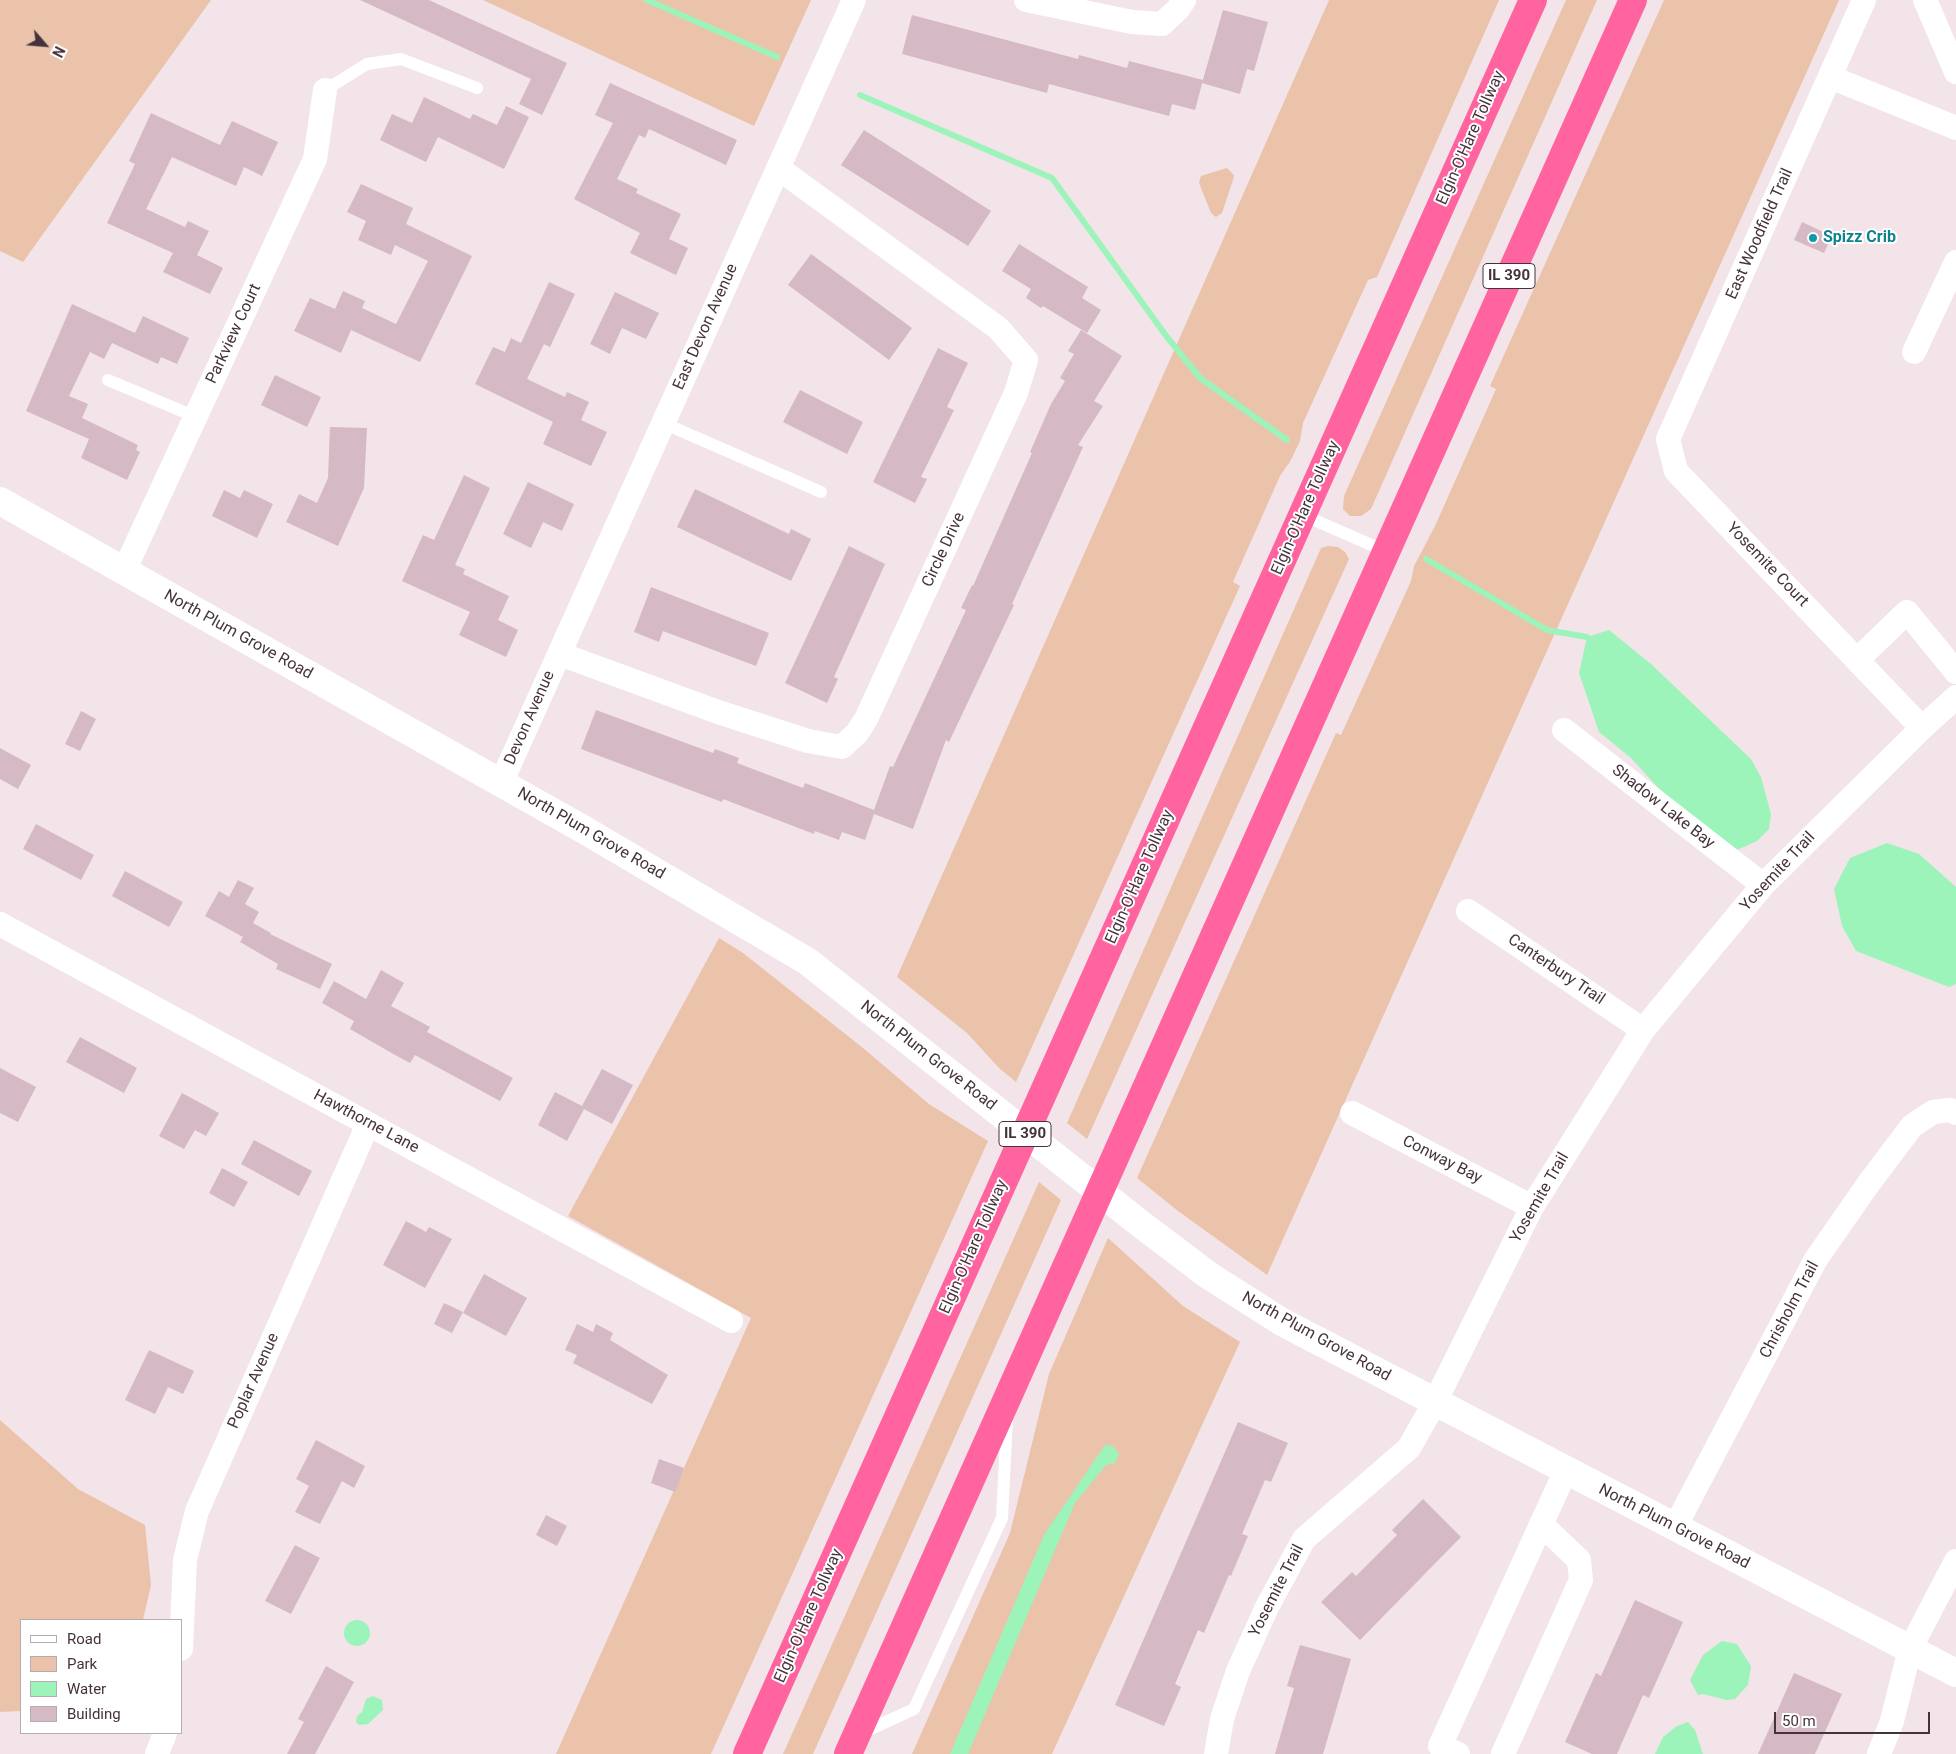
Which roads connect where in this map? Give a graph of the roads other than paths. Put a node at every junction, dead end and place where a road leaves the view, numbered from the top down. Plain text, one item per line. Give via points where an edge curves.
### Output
1 (854, 0) edge
2 (1026, 0) edge
3 (1184, 0) edge
4 (1533, 0) edge
5 (1633, 0) edge
6 (1864, 0) edge
7 (1925, 0) edge
8 (1956, 72) edge
9 (1830, 76) junction
10 (477, 88) dead end
11 (325, 90) joint
12 (1956, 128) edge
13 (778, 168) junction
14 (1956, 262) edge
15 (1914, 352) dead end
16 (108, 380) dead end
17 (196, 417) junction
18 (663, 423) junction
19 (1676, 471) joint
20 (821, 492) dead end
21 (0, 501) edge
22 (1303, 515) junction
23 (1385, 551) junction
24 (124, 572) junction
25 (560, 654) junction
26 (1857, 660) junction
27 (1956, 672) edge
28 (1956, 697) edge
29 (1922, 728) junction
30 (1564, 730) dead end
31 (501, 783) junction
32 (1763, 884) junction
33 (1468, 911) dead end
34 (0, 924) edge
35 (1643, 1030) junction
36 (1945, 1112) edge
37 (1352, 1114) dead end
38 (368, 1124) junction
39 (1532, 1207) junction
40 (731, 1321) dead end
41 (1009, 1396) junction
42 (1435, 1402) junction
43 (1566, 1470) junction
44 (1541, 1524) junction
45 (1675, 1527) junction
46 (1956, 1561) edge
47 (182, 1627) edge
48 (1910, 1650) junction
49 (1956, 1673) edge
50 (164, 1734) edge
51 (852, 1745) edge
52 (157, 1754) edge
53 (747, 1754) edge
54 (1216, 1754) edge
55 (1458, 1754) edge
56 (1503, 1754) edge
57 (1878, 1754) edge

1 - 13 street, East Devon Avenue
2 - 3 street via 1132,22 1162,24
4 - 22 highway, Elgin-O'Hare Tollway / IL 390
5 - 23 highway, IL 390
6 - 9 street, East Woodfield Trail
7 - 8 street
9 - 12 street
9 - 19 street, East Woodfield Trail via 1668,439
10 - 11 lane via 401,59 367,64
11 - 17 street, Parkview Court via 315,159
13 - 18 street, East Devon Avenue
13 - 25 street, Circle Drive via 998,328 1026,360 1016,394 866,719 857,733 842,746 808,741 718,712
14 - 15 street
16 - 17 lane
17 - 24 street, Parkview Court
18 - 20 lane
18 - 25 street, East Devon Avenue
19 - 26 street, Yosemite Court
21 - 24 street, North Plum Grove Road
22 - 23 lane
22 - 53 highway, Elgin-O'Hare Tollway / IL 390
23 - 41 highway, IL 390
24 - 31 street, North Plum Grove Road
25 - 31 street, Devon Avenue
26 - 27 street via 1907,612
26 - 29 street, Yosemite Court
28 - 29 street, Yosemite Trail
29 - 32 street, Yosemite Trail
30 - 32 street, Shadow Lake Bay
31 - 42 street, North Plum Grove Road via 807,960 1208,1275 1282,1322
32 - 35 street, Yosemite Trail
33 - 35 street, Canterbury Trail
34 - 38 street, Hawthorne Lane
35 - 39 street, Yosemite Trail
36 - 45 street, Chrisholm Trail via 1912,1126 1816,1260
37 - 39 street, Conway Bay
38 - 40 street, Hawthorne Lane
38 - 47 street, Poplar Avenue via 197,1511 185,1560
39 - 42 street, Yosemite Trail
41 - 51 highway, IL 390
41 - 51 lane via 1002,1518 914,1709
42 - 43 street, North Plum Grove Road
42 - 54 street, Yosemite Trail via 1409,1448 1304,1539 1238,1671 1222,1718
43 - 44 street
43 - 45 street, North Plum Grove Road
44 - 55 street via 1440,1746
44 - 56 street via 1580,1560 1581,1580
45 - 48 street, North Plum Grove Road
46 - 48 street
48 - 49 street, North Plum Grove Road
48 - 57 street via 1892,1721
50 - 52 street

